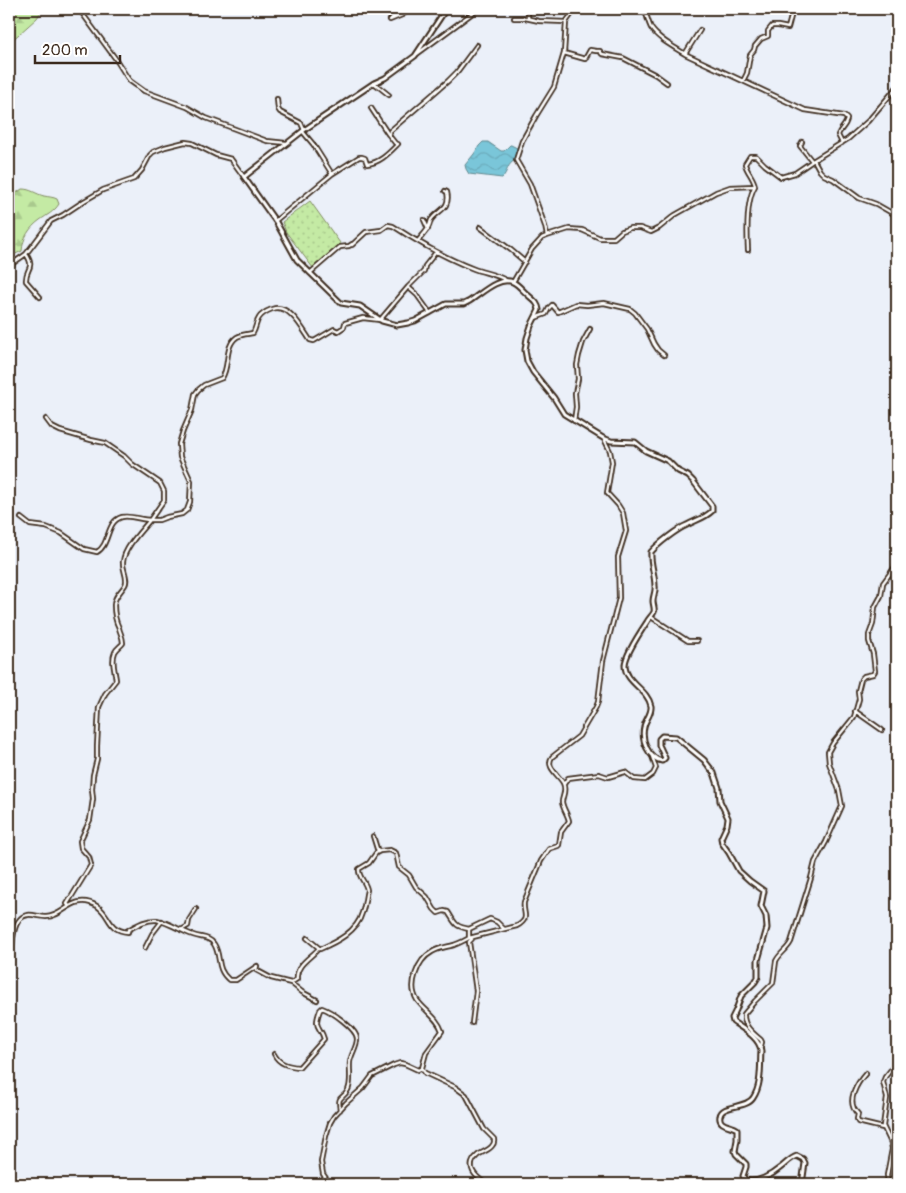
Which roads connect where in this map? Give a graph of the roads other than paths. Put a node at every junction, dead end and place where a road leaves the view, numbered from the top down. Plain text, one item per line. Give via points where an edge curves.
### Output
1 (79, 9) edge
2 (400, 9) edge
3 (410, 9) edge
4 (478, 9) edge
5 (526, 9) edge
6 (571, 9) edge
7 (644, 9) edge
8 (793, 9) edge
9 (444, 10) edge
10 (514, 18) dead end
11 (528, 18) junction
12 (566, 22) junction
13 (700, 30) dead end
14 (476, 45) dead end
15 (564, 53) junction
16 (685, 54) junction
17 (415, 56) junction
18 (743, 81) junction
19 (374, 82) junction
20 (667, 82) dead end
21 (897, 87) edge
22 (389, 95) dead end
23 (277, 99) dead end
24 (371, 108) dead end
25 (303, 131) junction
26 (388, 134) junction
27 (289, 142) junction
28 (802, 142) dead end
29 (842, 143) junction
30 (813, 161) junction
31 (332, 174) junction
32 (244, 177) junction
33 (755, 186) junction
34 (445, 191) dead end
35 (897, 216) edge
36 (275, 220) junction
37 (424, 220) dead end
38 (480, 227) dead end
39 (428, 229) junction
40 (547, 236) junction
41 (418, 241) junction
42 (748, 250) dead end
43 (436, 252) junction
44 (26, 254) junction
45 (525, 262) junction
46 (9, 266) edge
47 (310, 273) junction
48 (507, 281) junction
49 (513, 282) junction
50 (408, 287) junction
51 (40, 297) dead end
52 (430, 313) junction
53 (535, 318) junction
54 (380, 320) junction
55 (590, 329) dead end
56 (664, 355) dead end
57 (46, 419) dead end
58 (574, 421) junction
59 (603, 438) junction
60 (21, 518) dead end
61 (150, 520) junction
62 (897, 564) edge
63 (651, 617) junction
64 (697, 640) dead end
65 (855, 711) junction
66 (882, 730) dead end
67 (652, 756) junction
68 (564, 784) junction
69 (373, 836) dead end
70 (378, 852) junction
71 (69, 906) junction
72 (196, 909) dead end
73 (162, 921) junction
74 (504, 929) junction
75 (181, 930) junction
76 (469, 930) junction
77 (480, 935) junction
78 (307, 938) dead end
79 (469, 938) junction
80 (145, 948) dead end
81 (320, 949) junction
82 (9, 964) edge
83 (291, 983) junction
84 (317, 1000) dead end
85 (472, 1023) dead end
86 (761, 1046) junction
87 (274, 1054) dead end
88 (897, 1062) edge
89 (422, 1069) junction
90 (866, 1073) dead end
91 (340, 1110) junction
92 (883, 1128) junction
93 (897, 1140) edge
94 (891, 1143) junction
95 (157, 1184) edge
96 (204, 1184) edge
97 (330, 1184) edge
98 (486, 1184) edge
99 (802, 1184) edge
100 (888, 1184) edge

1 - 27 street via 127,78 144,91 267,141
2 - 3 street via 390,20
4 - 17 street
5 - 11 street
6 - 12 street
7 - 16 street via 655,33
8 - 18 street via 788,28 772,26 768,36 755,44
9 - 17 street
10 - 11 street
11 - 12 street
12 - 15 street
13 - 16 street
14 - 26 street via 457,72
15 - 20 street via 585,59 590,50 600,51 623,58
15 - 40 street via 554,87 522,141 516,160 530,184
16 - 18 street
17 - 19 street via 385,78
18 - 29 street via 805,110 844,116 846,123 838,135
19 - 22 street
19 - 25 street
21 - 29 street via 860,129
23 - 25 street via 280,112 301,123
24 - 26 street
25 - 27 street
25 - 31 street
26 - 31 street via 398,144 385,156 367,164 360,156
27 - 32 street
28 - 30 street via 800,146
29 - 30 street
30 - 33 street via 793,174 781,177 756,156 750,156 745,164
30 - 35 street via 822,174 859,198
31 - 36 street
32 - 36 street
32 - 44 street via 230,158 192,143 165,147 150,155 134,179 103,190 51,221
33 - 40 street via 730,187 716,192 651,232 630,228 614,238 600,238 572,229
33 - 42 street via 747,222
34 - 39 street via 448,197 445,206 432,218
36 - 47 street via 297,260
37 - 39 street
38 - 45 street
39 - 41 street
40 - 45 street via 538,242
41 - 43 street
41 - 47 street via 388,225 381,230 366,232 352,245 340,247
43 - 48 street
43 - 50 street
44 - 46 street
44 - 51 street via 30,263 26,281
45 - 49 street
47 - 54 street via 341,303 360,306
48 - 49 street
48 - 52 street via 492,286 466,303 446,304
49 - 53 street via 537,302 539,310
50 - 52 street
50 - 54 street
52 - 54 street via 401,324
53 - 56 street via 546,314 552,305 558,312 576,304 606,303 630,309
53 - 58 street via 527,338 527,361 564,414
54 - 61 street via 363,318 345,323 338,331 314,341 285,309 276,308 264,313 253,333 238,336 232,342 222,378 204,385 196,394 178,444 191,481 187,511
55 - 58 street via 580,350
57 - 61 street via 60,431 106,443 160,483 164,488 164,500
58 - 59 street
59 - 63 street via 635,442 668,461 688,476 712,506 709,514 684,526 651,552 655,588
59 - 68 street via 612,462 607,493 623,513 626,530 617,558 619,598 603,661 596,707 577,739 550,760
60 - 61 street via 30,525 61,533 84,549 96,552 102,549 112,525 119,518
61 - 71 street via 123,559 126,581 114,606 123,643 115,654 116,680 98,709 93,799 90,820 80,841 91,865 66,904
62 - 65 street via 884,581 882,596 875,607 874,624 868,638 876,670 861,679
63 - 64 street via 688,641
63 - 67 street via 628,654 625,666 628,675 650,703 644,743
65 - 66 street
65 - 86 street via 828,752 842,808 816,860 791,942 776,961 773,983 743,1017 746,1026 761,1040
67 - 68 street via 656,768 645,780 637,780 623,772 608,777 599,774 568,778
67 - 86 street via 664,760 659,738 676,737 708,764 717,780 720,802 728,818 722,843 739,871 764,891 761,906 767,928 758,960 758,977 741,996 732,1018
68 - 74 street via 562,802 569,821 559,845 549,849 541,861 523,905 525,920
69 - 70 street
70 - 76 street via 396,853 399,866 436,911 448,912 455,925
70 - 81 street via 359,869 367,890 360,919 336,942
71 - 73 street via 90,903 104,912 113,927 128,932 152,919
71 - 82 street via 50,916 22,918 16,928
72 - 75 street via 188,926
73 - 75 street
73 - 80 street
74 - 76 street via 490,919
74 - 77 street
75 - 83 street via 212,941 220,968 229,980 236,980 256,966 256,970 265,975
76 - 79 street
77 - 79 street
77 - 85 street via 469,942 476,991
78 - 81 street
79 - 89 street via 432,951 415,974 416,999 442,1031 426,1053
81 - 83 street via 300,968 297,979
83 - 84 street
86 - 99 street via 754,1097 746,1104 728,1108 720,1115 720,1121 737,1129 735,1151 746,1164 743,1176 746,1180 755,1181 771,1174 798,1156 805,1165
87 - 91 street via 280,1063 298,1067 324,1039 317,1023 320,1010 325,1009 338,1018 357,1039 350,1060 349,1088 340,1099
88 - 92 street via 883,1081 886,1098
89 - 91 street via 398,1063 378,1072
89 - 98 street via 466,1095 484,1130 493,1138 492,1146 478,1156 473,1165 474,1175
90 - 92 street via 854,1090 857,1119 858,1122
91 - 97 street via 330,1124 321,1158 322,1171
92 - 94 street
93 - 94 street
94 - 100 street
95 - 96 street

